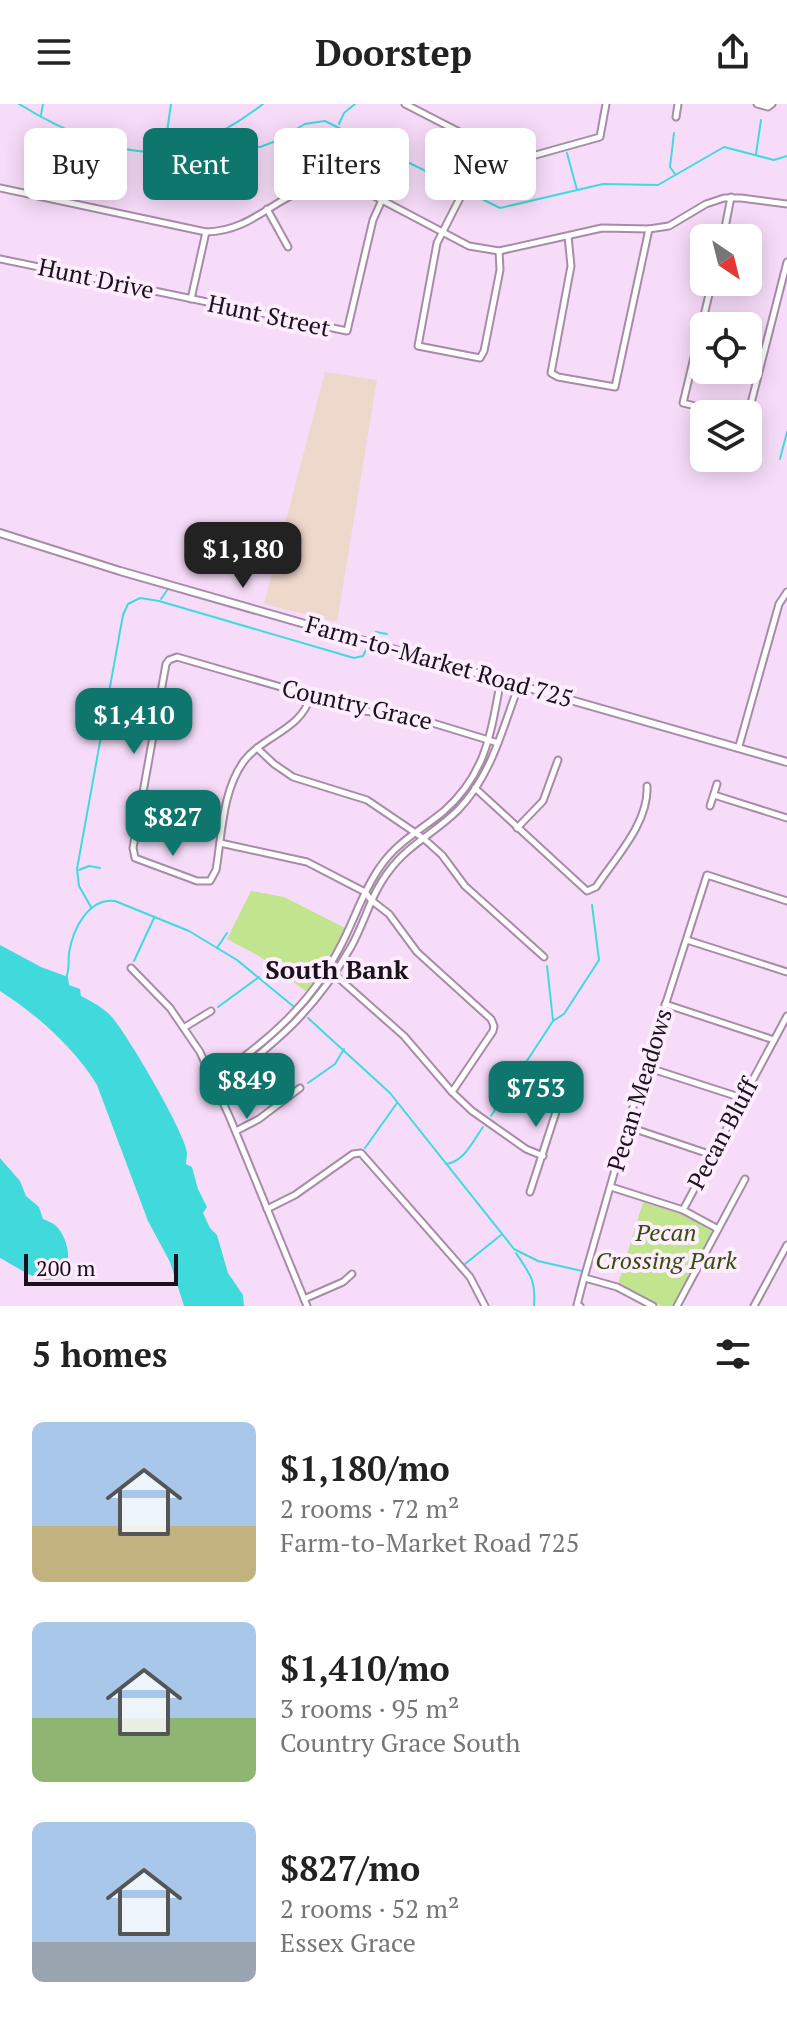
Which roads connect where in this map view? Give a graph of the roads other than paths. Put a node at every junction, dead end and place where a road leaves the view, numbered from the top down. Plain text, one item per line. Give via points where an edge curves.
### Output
1 (405, 104) edge
2 (606, 104) edge
3 (678, 104) edge
4 (757, 104) edge
5 (770, 105) edge
6 (676, 117) dead end
7 (450, 128) edge
8 (536, 154) edge
9 (0, 188) edge
10 (731, 197) junction
11 (283, 200) edge
12 (382, 200) joint
13 (458, 200) edge
14 (787, 204) edge
15 (267, 209) junction
16 (726, 224) edge
17 (649, 229) junction
18 (206, 232) junction
19 (442, 232) junction
20 (568, 236) junction
21 (288, 247) dead end
22 (499, 251) junction
23 (0, 259) edge
24 (787, 262) edge
25 (709, 296) edge
26 (191, 299) junction
27 (752, 400) edge
28 (690, 405) edge
29 (0, 533) edge
30 (786, 592) edge
31 (501, 679) junction
32 (519, 684) junction
33 (310, 697) junction
34 (498, 703) junction
35 (509, 706) junction
36 (489, 740) junction
37 (498, 743) junction
38 (739, 746) junction
39 (257, 748) junction
40 (558, 760) dead end
41 (787, 762) edge
42 (468, 783) junction
43 (717, 784) dead end
44 (647, 786) dead end
45 (476, 788) junction
46 (714, 795) junction
47 (710, 806) dead end
48 (787, 818) edge
49 (517, 828) junction
50 (413, 833) junction
51 (423, 838) junction
52 (220, 843) junction
53 (365, 892) junction
54 (371, 900) junction
55 (787, 901) edge
56 (687, 940) junction
57 (544, 957) dead end
58 (131, 968) dead end
59 (328, 970) junction
60 (787, 972) edge
61 (335, 974) junction
62 (665, 1004) junction
63 (211, 1011) dead end
64 (787, 1016) edge
65 (185, 1027) junction
66 (774, 1040) junction
67 (646, 1067) junction
68 (571, 1079) dead end
69 (215, 1084) junction
70 (300, 1088) dead end
71 (452, 1092) junction
72 (742, 1098) junction
73 (629, 1127) junction
74 (236, 1131) junction
75 (712, 1155) junction
76 (543, 1156) junction
77 (745, 1179) dead end
78 (611, 1187) junction
79 (530, 1192) dead end
80 (267, 1209) junction
81 (683, 1210) junction
82 (718, 1229) junction
83 (787, 1245) edge
84 (352, 1274) dead end
85 (584, 1278) junction
86 (304, 1299) junction
87 (307, 1306) edge
88 (485, 1306) edge
89 (579, 1306) edge
90 (653, 1306) edge
91 (677, 1306) edge
92 (754, 1306) edge

1 - 7 street
2 - 8 street via 600,137
3 - 6 street
4 - 5 street
9 - 18 street
10 - 14 street
10 - 16 street
10 - 17 street via 706,204 677,223
11 - 15 street
12 - 19 street
12 - 26 street, Hunt Street via 347,331
13 - 19 street
15 - 18 street via 225,230
15 - 21 street
17 - 20 street via 607,227
17 - 20 street via 615,387 551,373 571,266
18 - 26 street
19 - 22 street via 476,248
19 - 22 street via 418,346 480,358 500,270
20 - 22 street
23 - 26 street, Hunt Drive
24 - 27 street
25 - 28 street via 683,403
29 - 31 street, Farm-to-Market Road 725
30 - 38 street
31 - 32 street, Farm-to-Market Road 725
31 - 34 street
32 - 35 street
32 - 38 street, Farm-to-Market Road 725
33 - 36 street, Country Grace via 370,713 413,717
33 - 39 street via 300,716
33 - 52 street, Country Grace via 177,657 166,664 132,851 135,858 208,882 216,870
34 - 35 street
34 - 36 street
35 - 37 street
36 - 37 street, Country Grace
36 - 42 street
37 - 45 street
38 - 41 street, Farm-to-Market Road 725
39 - 50 street via 293,777 367,800
39 - 52 street via 232,784
40 - 49 street via 543,801
42 - 45 street
42 - 50 street via 441,813
43 - 46 street
44 - 49 street via 637,824 592,891 583,890
45 - 49 street
45 - 51 street
46 - 47 street
46 - 48 street
50 - 51 street
50 - 53 street via 381,864
51 - 54 street via 388,871
51 - 57 street via 465,886
52 - 53 street via 307,862
53 - 54 street
53 - 59 street
54 - 61 street
54 - 71 street via 494,1026
55 - 56 street, Pecan Meadows via 707,875
56 - 60 street
56 - 62 street, Pecan Meadows
58 - 65 street
59 - 61 street
59 - 69 street via 285,1023 217,1076
61 - 69 street via 286,1033 222,1084
61 - 71 street via 404,1036
62 - 66 street
62 - 67 street, Pecan Meadows
63 - 65 street
64 - 66 street, Pecan Bluff
65 - 69 street
66 - 72 street, Pecan Bluff
67 - 72 street
67 - 73 street, Pecan Meadows
68 - 76 street
69 - 74 street
70 - 74 street
71 - 76 street via 491,1125
72 - 75 street, Pecan Bluff
73 - 75 street
73 - 78 street, Pecan Meadows
74 - 80 street
75 - 81 street, Pecan Bluff
76 - 79 street
77 - 82 street
78 - 81 street
78 - 85 street, Pecan Meadows
80 - 86 street
80 - 88 street via 361,1153 470,1277
81 - 82 street
82 - 91 street
83 - 92 street
84 - 86 street
85 - 89 street, Pecan Meadows
85 - 90 street via 617,1287
86 - 87 street

